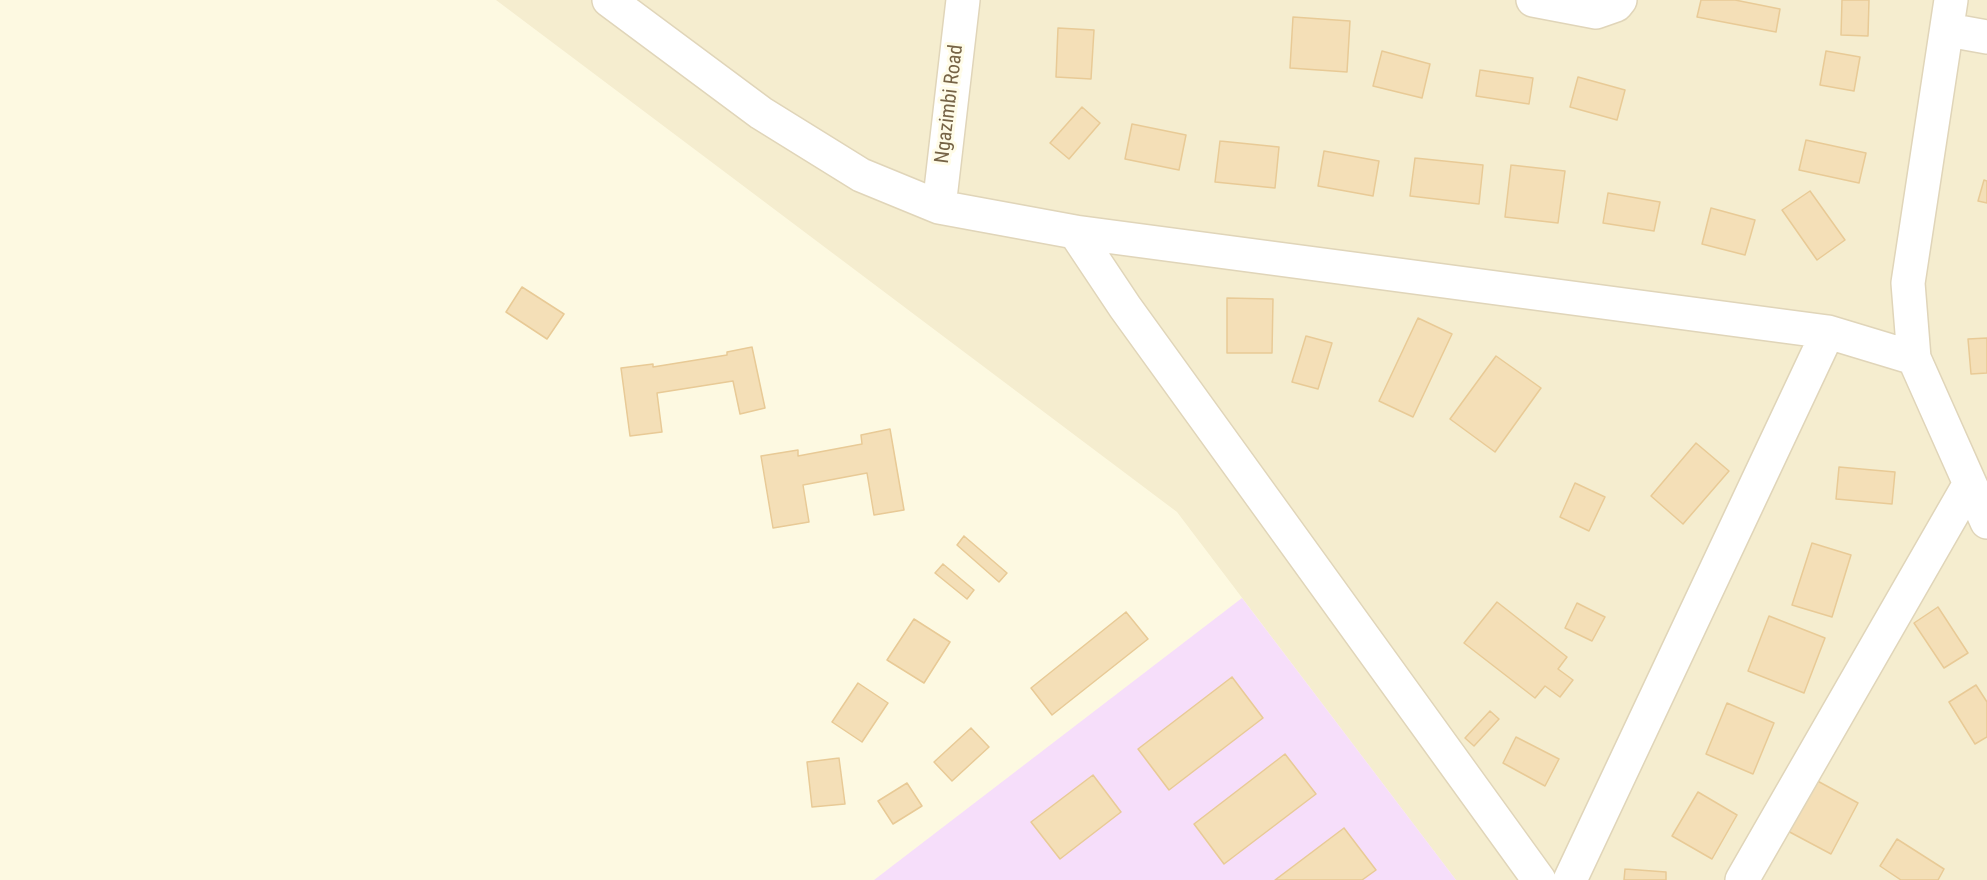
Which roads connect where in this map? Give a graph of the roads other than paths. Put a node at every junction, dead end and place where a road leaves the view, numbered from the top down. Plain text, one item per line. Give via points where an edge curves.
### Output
1 (609, 0) edge
2 (963, 0) edge
3 (1533, 0) edge
4 (1620, 0) edge
5 (1949, 15) edge
6 (1987, 37) edge
7 (939, 207) junction
8 (1075, 232) junction
9 (1828, 332) junction
10 (1914, 358) junction
11 (1969, 485) junction
12 (1987, 522) edge
13 (1751, 877) edge
14 (1539, 880) edge
15 (1570, 880) edge

1 - 7 street via 761,114 861,175
2 - 7 street, Ngazimbi Road
3 - 4 street via 1596,12 1617,5
5 - 6 street
5 - 10 street via 1908,283
7 - 8 street
8 - 9 street
8 - 14 street via 1132,317
9 - 10 street
9 - 15 street
10 - 11 street
11 - 12 street
11 - 13 street

